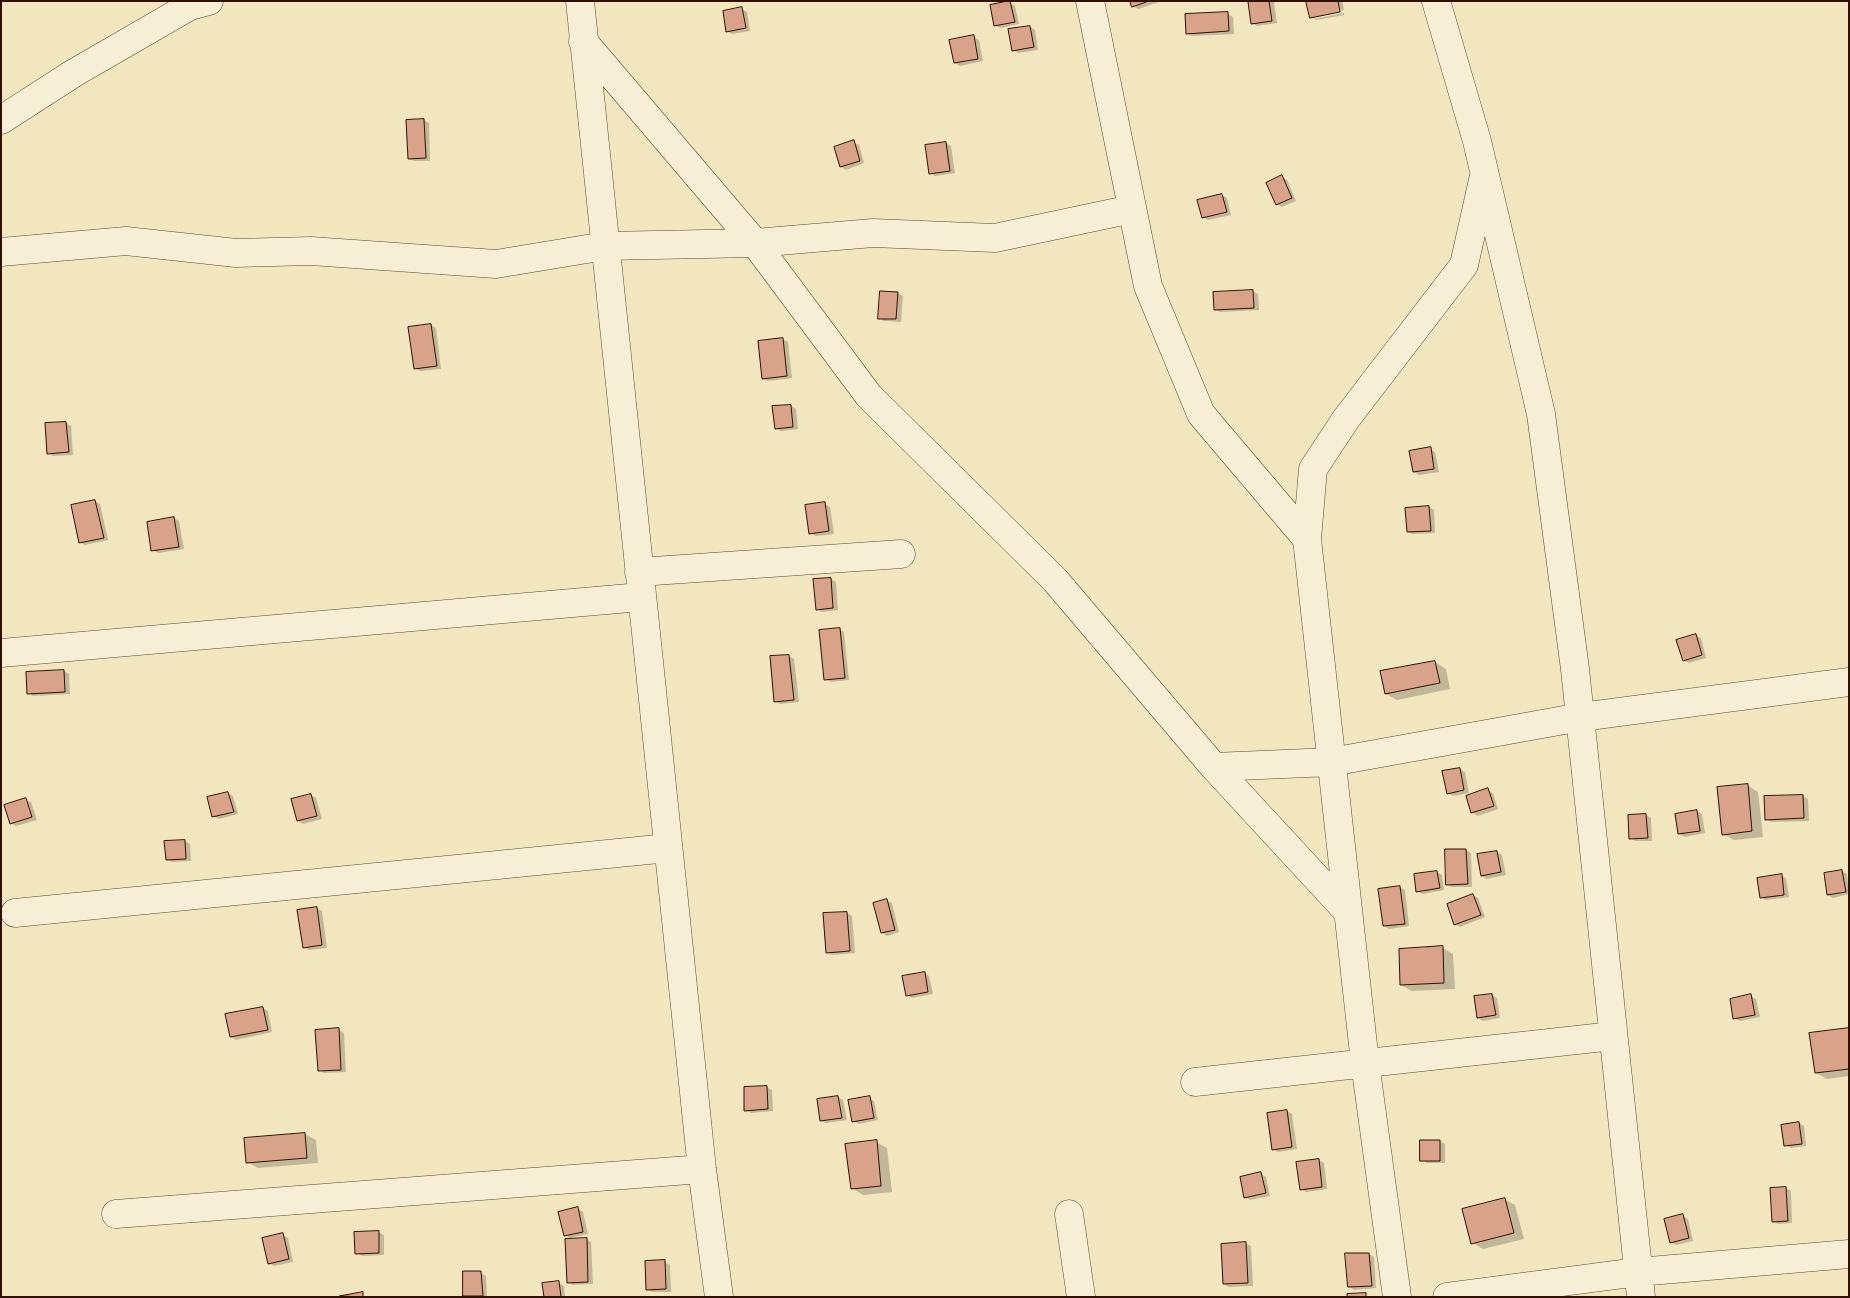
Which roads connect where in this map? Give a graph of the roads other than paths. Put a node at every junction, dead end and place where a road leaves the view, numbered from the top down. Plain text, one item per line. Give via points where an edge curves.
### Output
1 (209, 1) edge
2 (580, 1) edge
3 (1090, 1) edge
4 (1436, 1) edge
5 (583, 41) junction
6 (1, 120) edge
7 (1485, 174) junction
8 (1132, 208) junction
9 (755, 243) junction
10 (604, 246) junction
11 (1, 252) edge
12 (1307, 539) junction
13 (901, 554) dead end
14 (640, 584) junction
15 (1, 653) edge
16 (1849, 682) edge
17 (1580, 717) junction
18 (1331, 762) junction
19 (1214, 767) junction
20 (668, 848) junction
21 (1348, 912) junction
22 (15, 913) dead end
23 (1613, 1036) junction
24 (1365, 1063) junction
25 (1195, 1082) dead end
26 (702, 1169) junction
27 (116, 1214) dead end
28 (1069, 1214) dead end
29 (1849, 1254) edge
30 (1639, 1284) edge
31 (719, 1297) edge
32 (1081, 1297) edge
33 (1396, 1297) edge
34 (1447, 1297) edge

1 - 6 street via 190,6 74,72
2 - 5 street
3 - 8 street
4 - 7 street
5 - 9 street
5 - 10 street
7 - 12 street via 1464,265 1346,419 1313,469
7 - 17 street via 1541,414
8 - 9 street via 995,238 873,233
8 - 12 street via 1148,286 1201,414
9 - 10 street
9 - 19 street via 869,396 1055,580
10 - 11 street via 496,264 311,251 236,253 126,240
10 - 14 street
12 - 18 street
13 - 14 street
14 - 15 street
14 - 20 street
16 - 17 street
17 - 18 street
17 - 23 street
18 - 19 street
18 - 21 street
19 - 21 street
20 - 22 street
20 - 26 street
21 - 24 street
23 - 24 street
23 - 30 street
24 - 25 street
24 - 33 street
26 - 27 street
26 - 31 street
28 - 32 street
29 - 30 street
30 - 34 street

